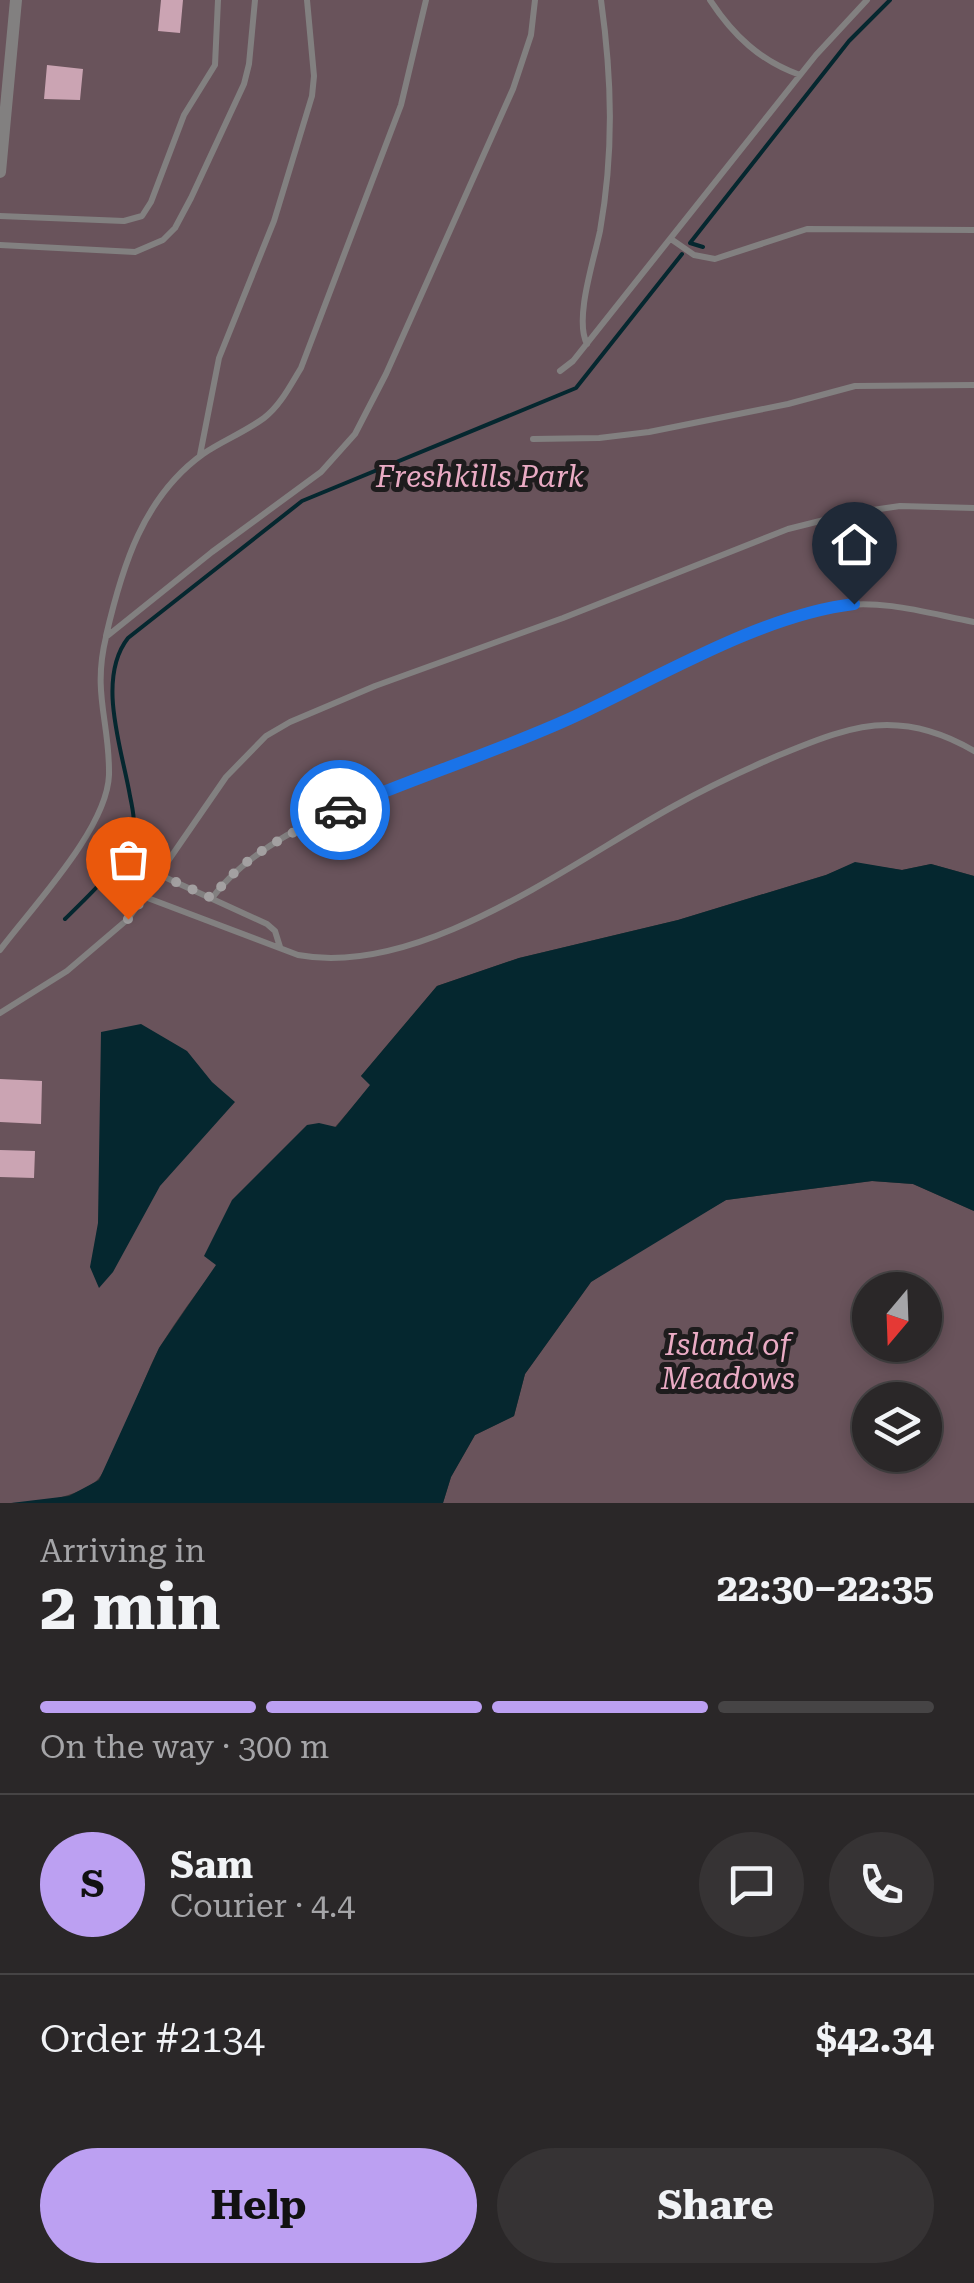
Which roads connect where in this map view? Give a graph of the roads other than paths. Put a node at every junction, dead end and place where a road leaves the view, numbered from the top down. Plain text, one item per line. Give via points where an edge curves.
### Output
1 (16, 0) edge
2 (218, 0) edge
3 (255, 0) edge
4 (306, 0) edge
5 (426, 0) edge
6 (535, 0) edge
7 (600, 0) edge
8 (710, 0) edge
9 (867, 0) edge
10 (800, 75) junction
11 (0, 172) edge
12 (0, 216) edge
13 (974, 230) edge
14 (671, 239) junction
15 (0, 245) edge
16 (587, 344) junction
17 (560, 370) dead end
18 (974, 385) edge
19 (534, 438) dead end
20 (200, 456) junction
21 (974, 508) edge
22 (974, 622) edge
23 (106, 637) junction
24 (974, 751) edge
25 (160, 875) junction
26 (145, 898) junction
27 (212, 898) junction
28 (280, 948) junction
29 (0, 950) edge
30 (0, 1013) edge

1 - 11 street
2 - 12 lane via 215,65 184,115 142,216
3 - 15 lane via 244,84 164,240 135,252
4 - 20 lane via 312,96 274,221 220,358
5 - 20 lane via 401,106 301,368 264,418
6 - 23 lane via 514,90 355,434 321,472
7 - 16 lane via 612,133 582,321
8 - 10 lane via 758,54
9 - 10 lane
10 - 14 lane
13 - 14 lane via 806,229 715,259 694,255
14 - 16 lane
16 - 17 lane
18 - 19 lane via 855,386 648,432
20 - 23 lane via 161,496 135,539
21 - 25 lane via 900,506 788,530 335,702 266,736 248,753
22 - 27 lane via 871,604 835,606 784,622 300,828 250,858
23 - 29 lane via 99,686 109,760 105,800 90,832
24 - 28 lane via 911,726 857,728 731,776 485,914 430,937 344,959
25 - 26 lane
25 - 27 lane
26 - 28 lane
26 - 30 lane via 99,946
27 - 28 lane via 266,924

